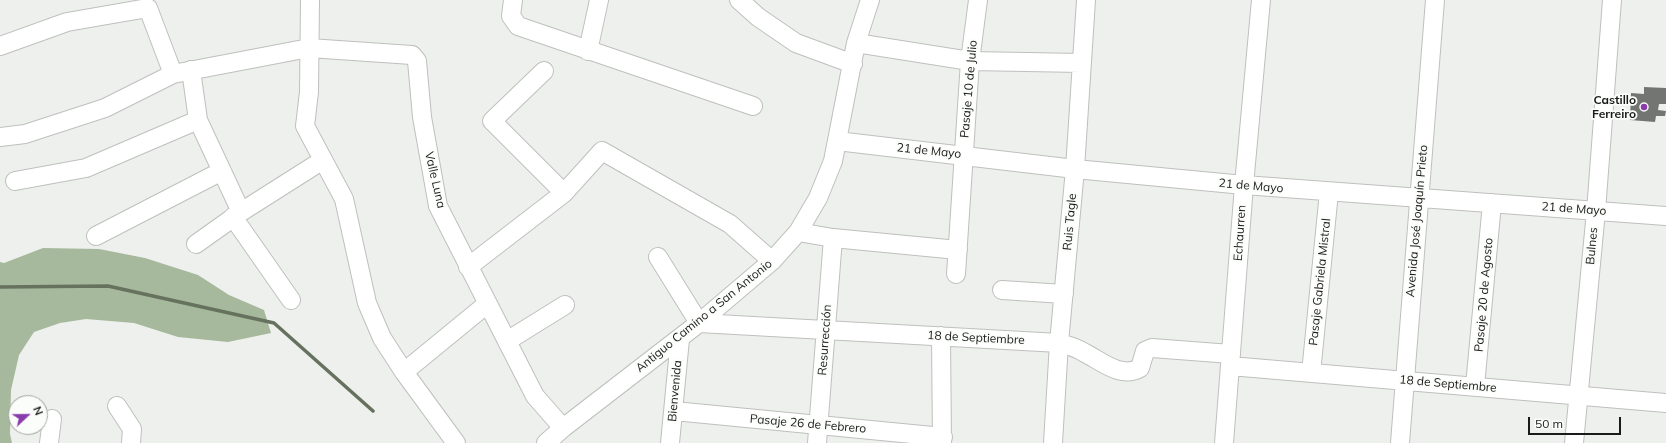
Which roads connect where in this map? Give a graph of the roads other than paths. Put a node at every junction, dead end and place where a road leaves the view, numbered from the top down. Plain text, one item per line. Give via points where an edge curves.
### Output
1 (310, 0) edge
2 (513, 0) edge
3 (599, 0) edge
4 (739, 0) edge
5 (870, 0) edge
6 (978, 0) edge
7 (1086, 0) edge
8 (1261, 0) edge
9 (1435, 0) edge
10 (1612, 0) edge
11 (856, 43) junction
12 (0, 46) edge
13 (309, 48) junction
14 (588, 51) junction
15 (970, 62) junction
16 (1082, 63) junction
17 (853, 64) junction
18 (191, 70) junction
19 (544, 71) dead end
20 (173, 74) junction
21 (752, 106) dead end
22 (198, 120) junction
23 (0, 137) edge
24 (837, 141) junction
25 (963, 155) junction
26 (323, 160) junction
27 (1075, 169) junction
28 (222, 171) junction
29 (15, 181) dead end
30 (1244, 185) junction
31 (1329, 192) junction
32 (564, 193) junction
33 (1419, 198) junction
34 (1492, 203) junction
35 (1596, 211) junction
36 (237, 215) junction
37 (1666, 216) edge
38 (798, 232) junction
39 (96, 236) dead end
40 (833, 238) junction
41 (196, 244) dead end
42 (958, 250) junction
43 (658, 257) dead end
44 (772, 261) junction
45 (468, 267) junction
46 (956, 274) dead end
47 (1002, 290) dead end
48 (1064, 294) junction
49 (291, 300) dead end
50 (487, 304) junction
51 (565, 305) dead end
52 (699, 323) junction
53 (826, 330) junction
54 (941, 336) junction
55 (680, 339) junction
56 (507, 342) junction
57 (1059, 343) junction
58 (1231, 360) junction
59 (404, 372) junction
60 (1311, 373) junction
61 (1405, 381) junction
62 (1475, 386) junction
63 (1578, 395) junction
64 (1666, 403) edge
65 (117, 406) dead end
66 (674, 411) junction
67 (52, 419) dead end
68 (818, 425) junction
69 (563, 428) junction
70 (943, 440) edge
71 (49, 443) edge
72 (131, 443) edge
73 (456, 443) edge
74 (546, 443) edge
75 (670, 443) edge
76 (817, 443) edge
77 (1053, 443) edge
78 (1224, 443) edge
79 (1400, 443) edge
80 (1574, 443) edge

1 - 13 street
2 - 14 street via 511,16 518,26
3 - 14 street
4 - 17 street via 758,17 796,43
5 - 11 street, Antiguo Camino a San Antonio
6 - 15 street, Pasaje 10 de Julio
7 - 16 street, Ruis Tagle
8 - 30 street, Echaurren
9 - 33 street, Avenida José Joaquín Prieto
10 - 35 street, Bulnes
11 - 15 street
11 - 17 street, Antiguo Camino a San Antonio
12 - 20 street via 66,22 148,8
13 - 18 street, Valle Luna
13 - 26 street via 309,92 305,126
13 - 45 street, Valle Luna via 412,55 417,60 422,117 438,206
14 - 21 street
15 - 16 street
15 - 25 street, Pasaje 10 de Julio
16 - 27 street, Ruis Tagle
17 - 24 street, Antiguo Camino a San Antonio
18 - 20 street, Valle Luna
18 - 22 street
19 - 32 street via 492,121
20 - 23 street, Valle Luna via 105,108 25,134
22 - 28 street
22 - 29 street via 86,168
24 - 25 street, 21 de Mayo
24 - 38 street, Antiguo Camino a San Antonio via 833,161 818,198
25 - 27 street, 21 de Mayo
25 - 42 street, Pasaje 10 de Julio
26 - 36 street
26 - 59 street via 344,199 367,303 382,338
27 - 30 street, 21 de Mayo
27 - 48 street, Ruis Tagle
28 - 36 street
28 - 39 street
30 - 31 street, 21 de Mayo
30 - 58 street, Echaurren
31 - 33 street, 21 de Mayo
31 - 60 street, Pasaje Gabriela Mistral
32 - 44 street via 602,151 730,224
32 - 45 street
33 - 34 street, 21 de Mayo
33 - 61 street, Avenida José Joaquín Prieto
34 - 35 street, 21 de Mayo
34 - 62 street, Pasaje 20 de Agosto
35 - 37 street, 21 de Mayo
35 - 63 street, Bulnes
36 - 41 street
36 - 49 street
38 - 40 street
38 - 44 street, Antiguo Camino a San Antonio
40 - 42 street
40 - 53 street, Resurrección
42 - 46 street, Pasaje 10 de Julio
43 - 52 street
44 - 52 street, Antiguo Camino a San Antonio
45 - 50 street, Valle Luna
47 - 48 street
48 - 57 street, Ruis Tagle
50 - 56 street, Valle Luna
50 - 59 street
51 - 56 street
52 - 53 street, 18 de Septiembre
52 - 55 street, Antiguo Camino a San Antonio
53 - 54 street, 18 de Septiembre
53 - 68 street, Resurrección
54 - 57 street, 18 de Septiembre
54 - 70 street
55 - 66 street, Bienvenida
55 - 69 street, Antiguo Camino a San Antonio
56 - 69 street, Valle Luna via 536,396
57 - 58 street, 18 de Septiembre via 1082,351 1105,366 1123,370 1140,368 1143,354 1152,348
57 - 77 street, Ruis Tagle
58 - 60 street, 18 de Septiembre
58 - 78 street, Echaurren
59 - 73 street
60 - 61 street, 18 de Septiembre
61 - 62 street, 18 de Septiembre
61 - 79 street, Avenida José Joaquín Prieto
62 - 63 street, 18 de Septiembre
63 - 64 street, 18 de Septiembre
63 - 80 street, Bulnes
65 - 72 street via 132,429
66 - 68 street, Pasaje 26 de Febrero
66 - 75 street, Bienvenida
67 - 71 street
68 - 70 street, Pasaje 26 de Febrero
68 - 76 street, Resurrección
69 - 74 street, Antiguo Camino a San Antonio

